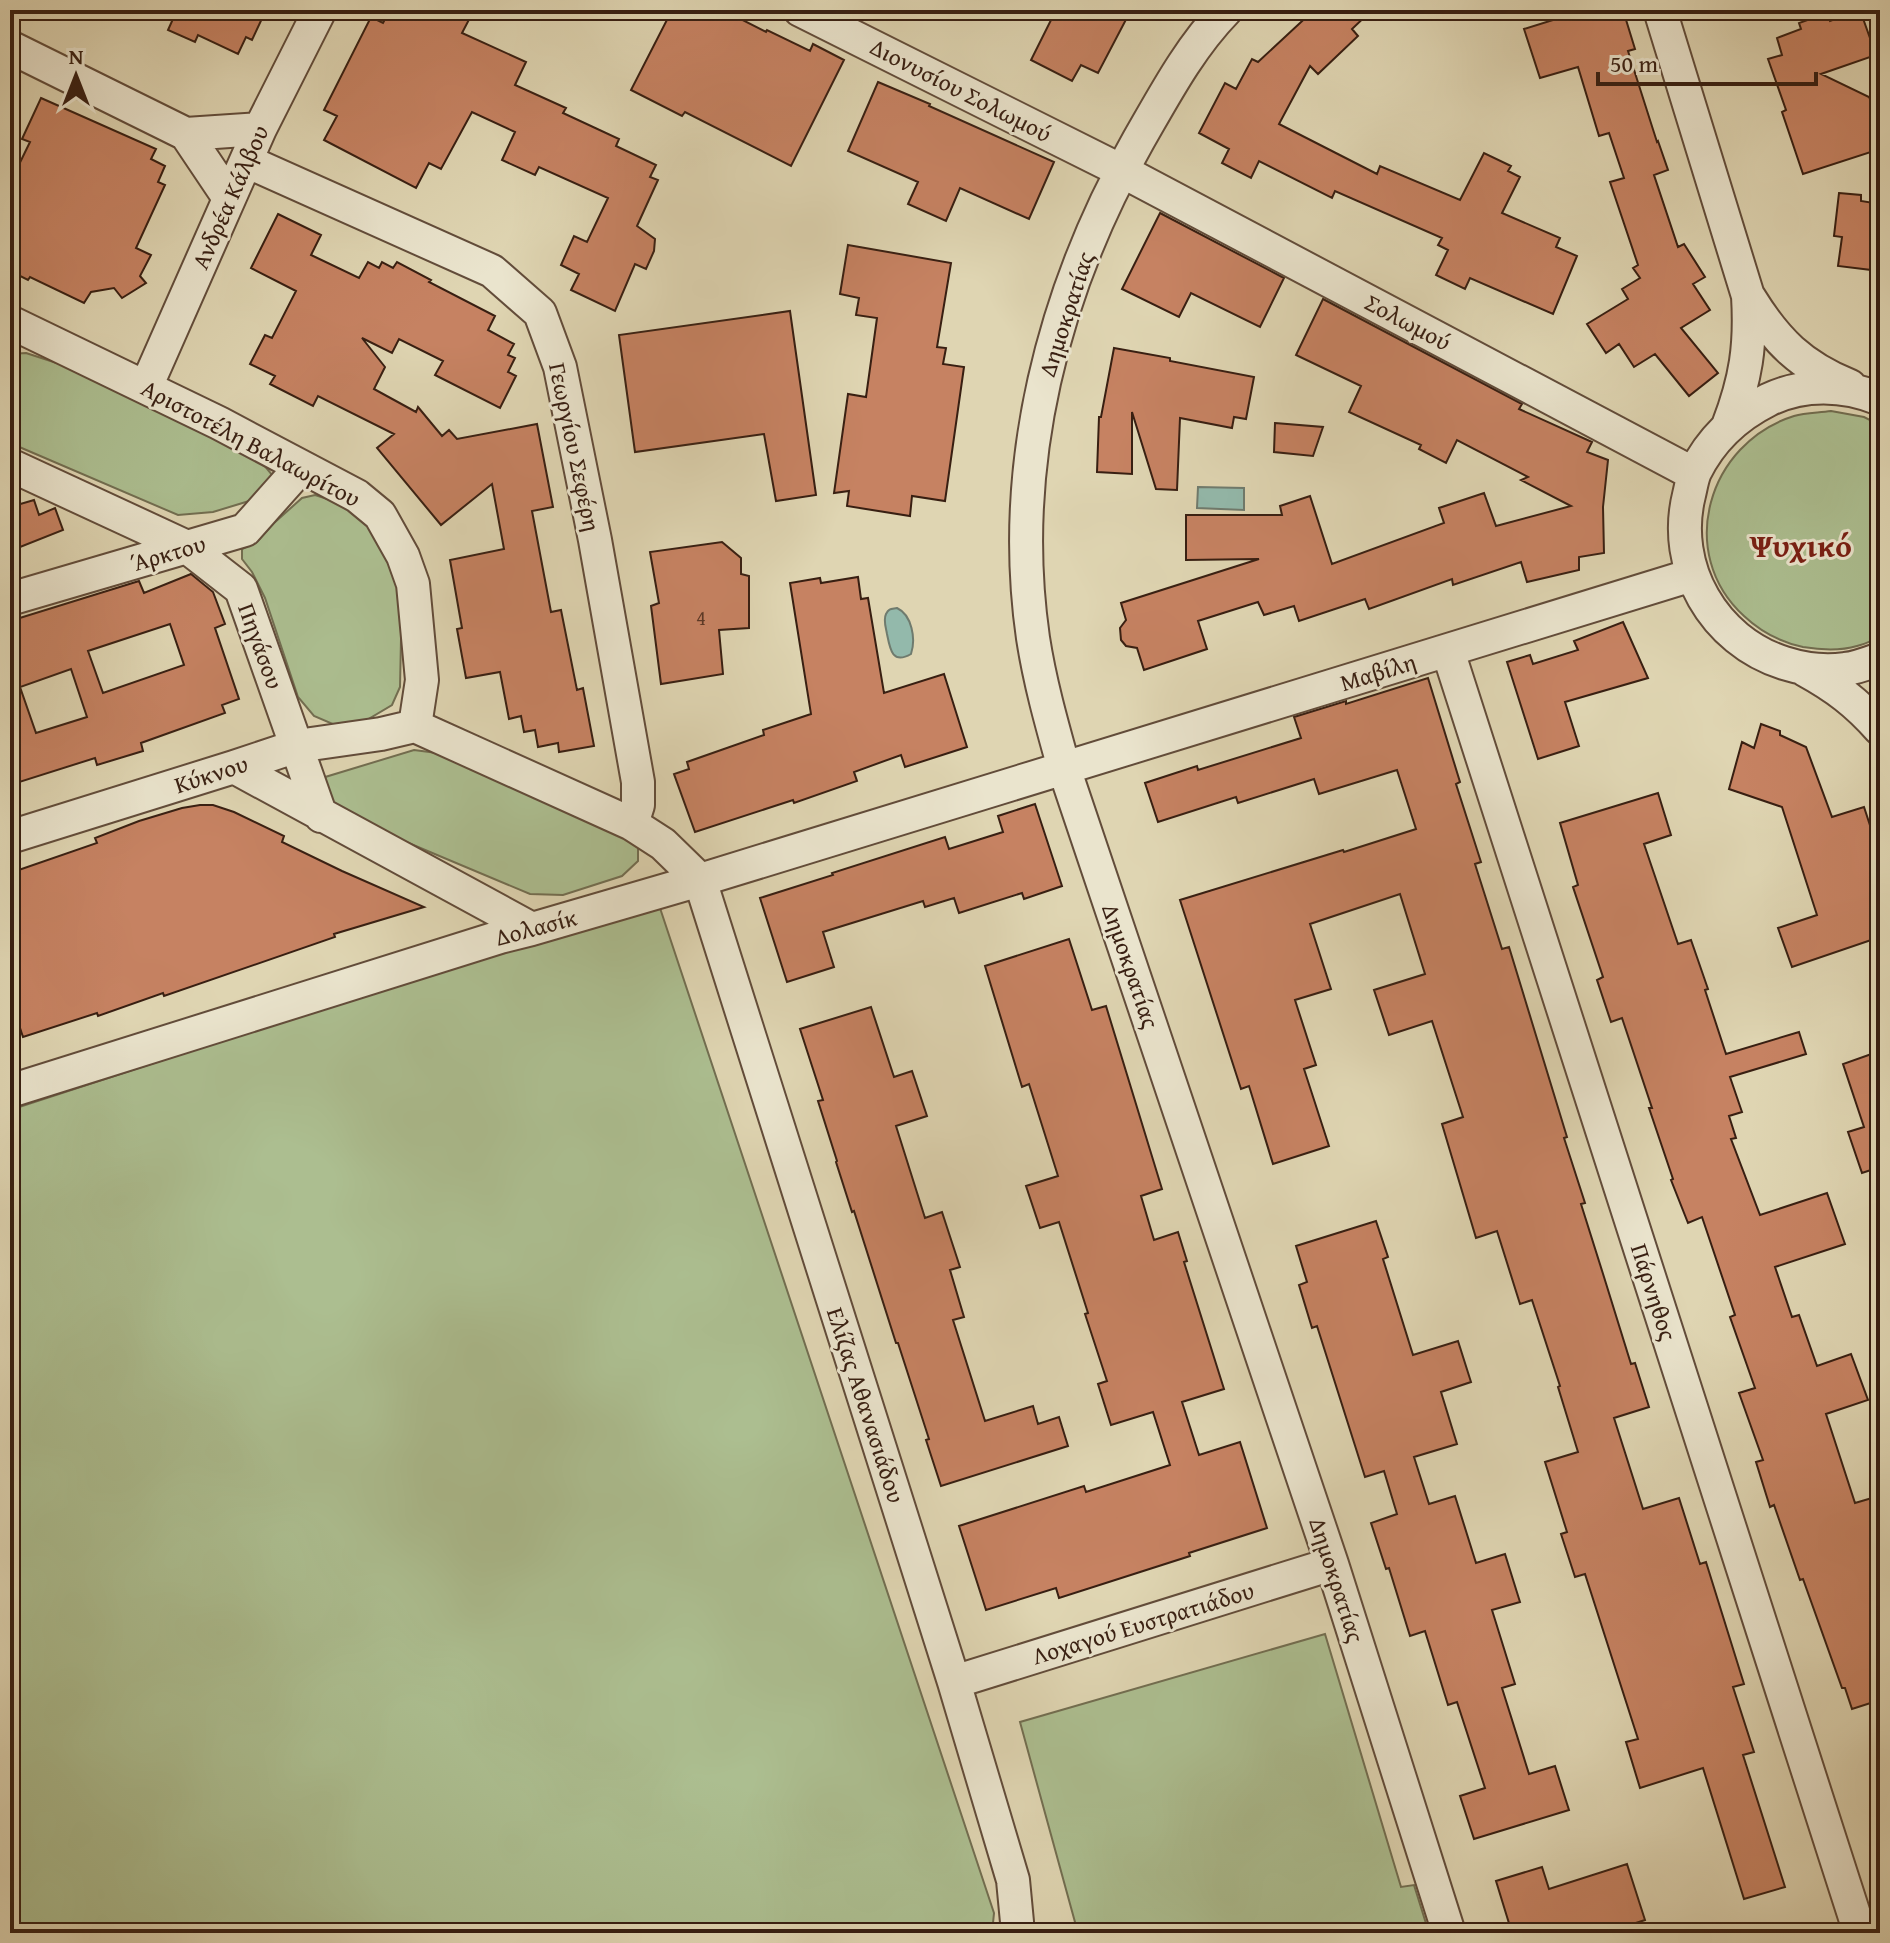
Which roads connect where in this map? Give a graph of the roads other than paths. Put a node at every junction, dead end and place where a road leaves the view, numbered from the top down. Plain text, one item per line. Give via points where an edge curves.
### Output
1 (320, 10) edge
2 (800, 10) edge
3 (1226, 10) edge
4 (1660, 10) edge
5 (10, 47) edge
6 (260, 129) junction
7 (186, 134) junction
8 (246, 161) junction
9 (1122, 171) junction
10 (229, 198) junction
11 (1748, 296) junction
12 (10, 322) edge
13 (146, 387) junction
14 (1872, 395) edge
15 (1728, 426) junction
16 (10, 465) edge
17 (301, 467) junction
18 (1694, 474) junction
19 (187, 547) junction
20 (1692, 575) junction
21 (10, 599) edge
22 (1448, 651) junction
23 (1880, 659) edge
24 (1803, 669) junction
25 (415, 726) junction
26 (1880, 729) edge
27 (297, 746) junction
28 (234, 767) junction
29 (1064, 768) junction
30 (321, 816) junction
31 (632, 824) junction
32 (10, 837) edge
33 (700, 880) junction
34 (532, 929) junction
35 (10, 1091) edge
36 (1332, 1564) junction
37 (954, 1682) junction
38 (1016, 1933) edge
39 (1449, 1933) edge
40 (1860, 1933) edge

1 - 6 street, Ανδρέα Κάλβου
2 - 9 street, Διονυσίου Σολωμού
3 - 9 street, Δημοκρατίας via 1179,70
4 - 11 street
5 - 7 street
6 - 7 street
6 - 8 street, Ανδρέα Κάλβου
7 - 10 street
8 - 10 street, Ανδρέα Κάλβου
8 - 31 street, Γεωργίου Σεφέρη via 492,271 540,313 560,367 595,540 638,782
9 - 18 street, Σολωμού
9 - 29 street, Δημοκρατίας via 1059,323 1044,378 1026,511 1033,637
10 - 13 street, Ανδρέα Κάλβου
11 - 14 street via 1791,352 1825,376
11 - 15 street via 1747,366
12 - 13 street, Αριστοτέλη Βαλαωρίτου
13 - 17 street, Αριστοτέλη Βαλαωρίτου
14 - 15 street via 1835,387 1805,388 1764,402
15 - 18 street
16 - 19 street, Πηγάσου
17 - 19 street, Άρκτου via 245,530
17 - 25 street, Αριστοτέλη Βαλαωρίτου via 357,496 380,515 403,556 413,584 422,680
18 - 20 street via 1685,509
19 - 21 street, Άρκτου
19 - 27 street, Πηγάσου via 241,589
20 - 22 street, Μαβίλη
20 - 24 street via 1709,609 1735,637 1767,657
22 - 29 street, Μαβίλη
22 - 40 street, Πάρνηθος
23 - 24 street via 1845,669
24 - 26 street via 1850,698
25 - 27 street, Κύκνου
25 - 31 street
27 - 28 street, Κύκνου
27 - 30 street, Πηγάσου
28 - 30 street
28 - 32 street, Κύκνου
29 - 33 street, Δολασίκ
29 - 36 street, Δημοκρατίας
30 - 34 street
31 - 33 street via 663,844
33 - 34 street, Δολασίκ
33 - 37 street, Ελίζας Αθανασιάδου
34 - 35 street, Δολασίκ
36 - 37 street, Λοχαγού Ευστρατιάδου
36 - 39 street, Δημοκρατίας
37 - 38 street, Ελίζας Αθανασιάδου via 1013,1880

